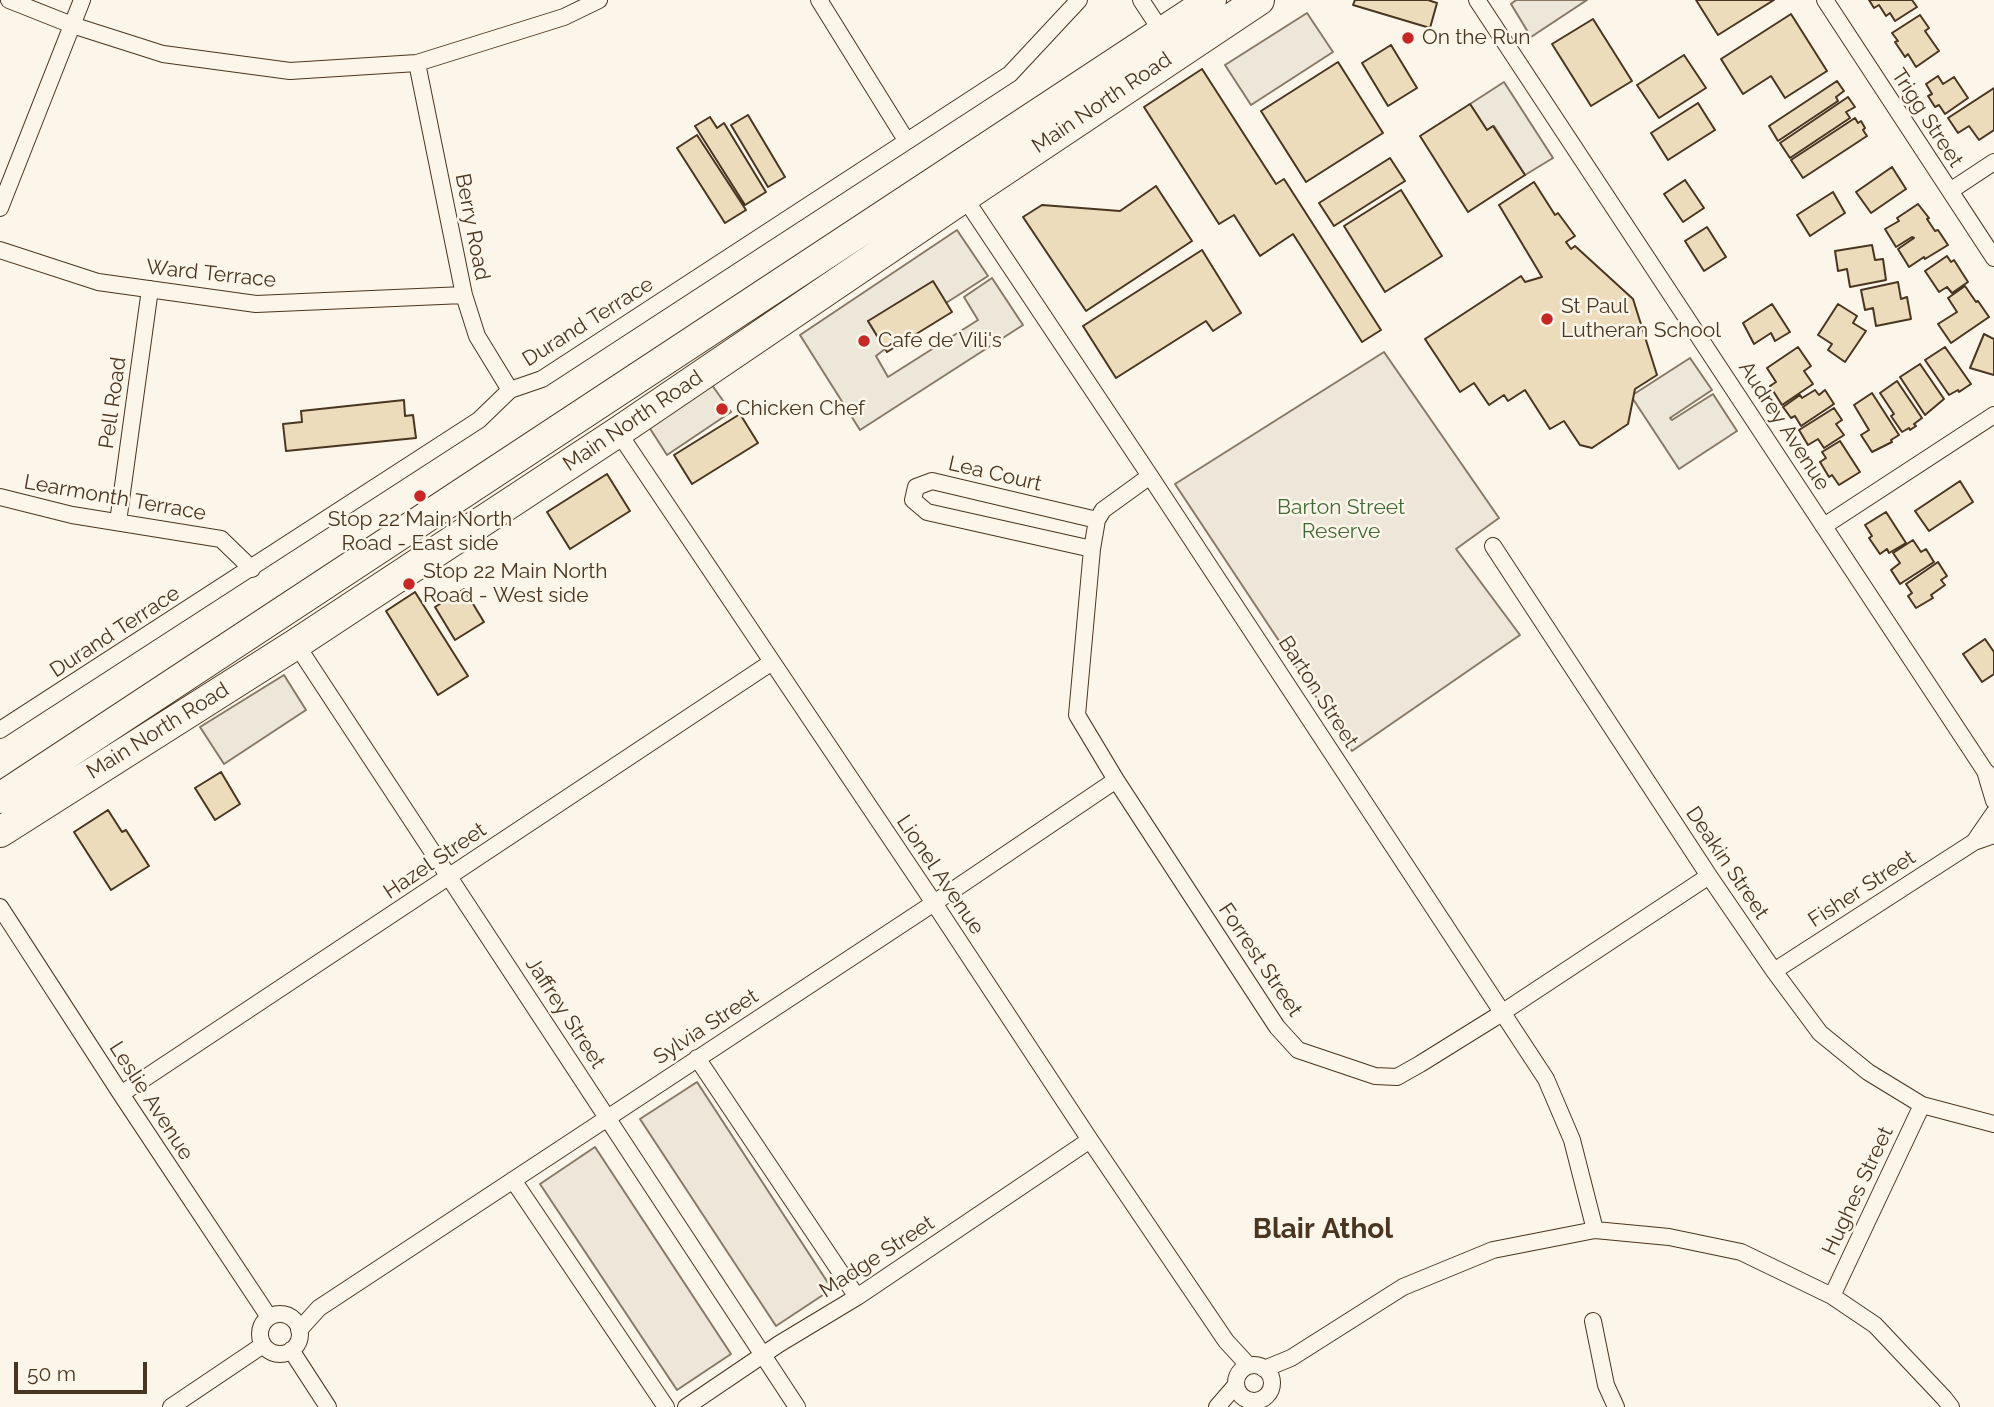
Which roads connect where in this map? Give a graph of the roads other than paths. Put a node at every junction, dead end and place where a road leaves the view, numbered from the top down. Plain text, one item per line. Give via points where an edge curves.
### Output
1 (9, 0) edge
2 (82, 0) edge
3 (599, 0) edge
4 (819, 0) edge
5 (1079, 0) edge
6 (1141, 0) edge
7 (1211, 0) edge
8 (1259, 0) edge
9 (1477, 0) edge
10 (1825, 0) edge
11 (72, 25) junction
12 (1169, 43) junction
13 (417, 63) junction
14 (906, 140) junction
15 (1994, 162) edge
16 (1950, 191) junction
17 (964, 197) junction
18 (0, 208) edge
19 (0, 250) edge
20 (1994, 258) edge
21 (150, 289) junction
22 (464, 295) junction
23 (510, 390) junction
24 (1994, 415) edge
25 (618, 432) junction
26 (1150, 476) junction
27 (0, 497) edge
28 (1097, 520) junction
29 (118, 522) junction
30 (1824, 526) junction
31 (1493, 546) dead end
32 (1092, 549) junction
33 (252, 569) junction
34 (277, 615) junction
35 (296, 644) junction
36 (772, 662) junction
37 (0, 730) edge
38 (1989, 775) edge
39 (1116, 780) junction
40 (0, 798) edge
41 (1994, 801) edge
42 (1994, 813) edge
43 (0, 832) edge
44 (1994, 835) edge
45 (1974, 842) junction
46 (1709, 876) junction
47 (449, 877) junction
48 (934, 903) junction
49 (0, 907) edge
50 (1774, 971) junction
51 (1503, 1011) junction
52 (697, 1058) junction
53 (121, 1094) junction
54 (1922, 1105) junction
55 (608, 1117) junction
56 (1994, 1124) edge
57 (1090, 1140) junction
58 (513, 1180) junction
59 (1595, 1230) junction
60 (1832, 1296) junction
61 (857, 1297) junction
62 (319, 1308) junction
63 (288, 1315) junction
64 (269, 1317) junction
65 (1593, 1321) dead end
66 (299, 1330) junction
67 (263, 1345) junction
68 (291, 1350) junction
69 (763, 1355) junction
70 (1256, 1389) edge
71 (171, 1407) edge
72 (328, 1407) edge
73 (666, 1407) edge
74 (686, 1407) edge
75 (797, 1407) edge
76 (1217, 1407) edge
77 (1227, 1407) edge
78 (1616, 1407) edge
79 (1951, 1407) edge

1 - 11 street
2 - 11 street
3 - 13 street via 564,17
4 - 14 street
5 - 14 street, Durand Terrace via 1010,74
6 - 12 street
7 - 12 highway, Main North Road
8 - 12 highway, Main North Road
9 - 30 street, Audrey Avenue
10 - 16 street, Trigg Street
11 - 13 street via 163,54 290,71
11 - 18 street
12 - 17 highway, Main North Road
12 - 34 highway, Main North Road
13 - 22 street, Berry Road
14 - 23 street, Durand Terrace via 542,379
15 - 16 street
16 - 20 street, Trigg Street
17 - 25 highway, Main North Road
17 - 26 street, Barton Street
19 - 21 street, Ward Terrace via 98,282
21 - 22 street, Ward Terrace via 256,304
21 - 29 street, Pell Road
22 - 23 street, Berry Road via 477,337
23 - 33 street, Durand Terrace via 479,420
24 - 30 street
25 - 35 highway, Main North Road
25 - 36 street, Lionel Avenue
26 - 28 street via 1103,510
26 - 51 street, Barton Street
27 - 29 street, Learmonth Terrace
28 - 32 street, Forrest Street
28 - 32 street, Lea Court via 932,481 916,487 913,500 927,512
29 - 33 street, Learmonth Terrace via 221,539
30 - 38 street, Audrey Avenue
31 - 46 street, Deakin Street
32 - 39 street, Forrest Street via 1077,715
33 - 37 street, Durand Terrace
34 - 35 highway
34 - 40 highway, Main North Road
35 - 43 highway, Main North Road
35 - 47 street, Jaffrey Street
36 - 47 street, Hazel Street
36 - 48 street, Lionel Avenue
38 - 41 street, Audrey Avenue
39 - 48 street, Sylvia Street
39 - 51 street, Forrest Street via 1277,1027 1298,1050 1375,1076 1397,1077
42 - 45 street, Fisher Street
44 - 45 street, Fisher Street
45 - 50 street, Fisher Street
46 - 50 street, Deakin Street
46 - 51 street, Forrest Street
47 - 53 street, Hazel Street
47 - 55 street, Jaffrey Street
48 - 52 street, Sylvia Street
48 - 57 street, Lionel Avenue
49 - 53 street, Leslie Avenue
50 - 54 street, Deakin Street via 1820,1033 1868,1072
51 - 59 street, Barton Street via 1546,1079 1572,1140
52 - 55 street, Sylvia Street
52 - 61 street
53 - 64 street, Leslie Avenue
54 - 56 street, Deakin Street
54 - 60 street, Hughes Street
55 - 58 street, Sylvia Street
55 - 69 street, Jaffrey Street
57 - 61 street, Madge Street
57 - 70 street, Lionel Avenue
58 - 62 street, Sylvia Street
58 - 73 street
59 - 60 street via 1670,1237 1741,1252
59 - 70 street via 1493,1250 1403,1287 1291,1358
60 - 79 street via 1875,1325
61 - 69 street, Madge Street
62 - 63 street, Sylvia Street
62 - 66 street, Sylvia Street
63 - 64 street
63 - 66 street
64 - 67 street via 260,1333
65 - 78 street via 1606,1385
66 - 68 street
67 - 68 street via 273,1353
67 - 71 street
68 - 72 street
69 - 74 street, Madge Street
69 - 75 street, Jaffrey Street
70 - 76 street
70 - 77 street

